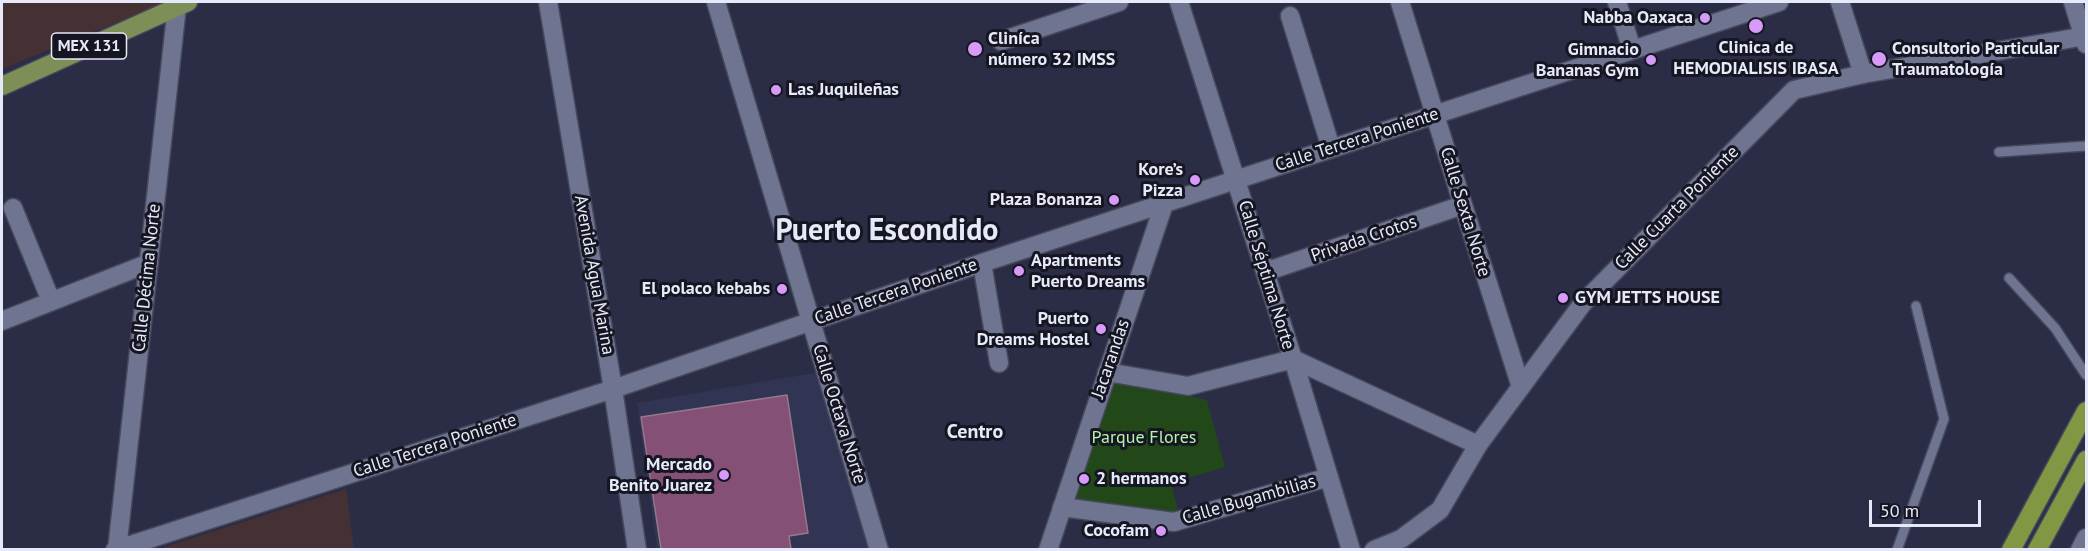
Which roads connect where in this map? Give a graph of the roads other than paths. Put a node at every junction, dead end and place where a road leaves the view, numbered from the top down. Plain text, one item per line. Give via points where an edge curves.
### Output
1 (548, 2) edge
2 (716, 2) edge
3 (1119, 2) edge
4 (1179, 2) edge
5 (1400, 2) edge
6 (1617, 2) edge
7 (1779, 2) edge
8 (1840, 2) edge
9 (2073, 2) edge
10 (182, 4) edge
11 (1290, 16) dead end
12 (2086, 38) edge
13 (1001, 40) dead end
14 (1632, 50) junction
15 (1863, 74) junction
16 (2, 87) edge
17 (1435, 115) junction
18 (2086, 146) edge
19 (1331, 148) junction
20 (1999, 152) dead end
21 (1236, 180) junction
22 (1164, 204) junction
23 (1463, 205) junction
24 (12, 208) dead end
25 (149, 263) junction
26 (982, 263) junction
27 (1265, 272) junction
28 (2008, 278) dead end
29 (51, 301) junction
30 (1916, 306) dead end
31 (2, 321) edge
32 (811, 321) junction
33 (1293, 359) junction
34 (999, 363) dead end
35 (1107, 372) junction
36 (2086, 375) edge
37 (1521, 387) junction
38 (613, 389) junction
39 (2086, 411) edge
40 (1478, 445) junction
41 (2086, 460) edge
42 (1329, 477) junction
43 (1062, 507) junction
44 (2086, 538) edge
45 (116, 549) edge
46 (637, 549) edge
47 (879, 549) edge
48 (1048, 549) edge
49 (1351, 549) edge
50 (1374, 549) edge
51 (1897, 549) edge
52 (2011, 549) edge
53 (2037, 549) edge
54 (2080, 549) edge

1 - 38 street, Avenida Agua Marina
2 - 32 street, Calle Octava Norte
3 - 13 street
4 - 21 street, Calle Séptima Norte
5 - 17 street, Calle Sexta Norte
6 - 14 street
7 - 14 street, Calle Tercera Poniente
8 - 15 street
9 - 12 street
10 - 16 main road, MEX 131
10 - 25 street, Calle Décima Norte
11 - 19 street
12 - 15 street, Calle Cuarta Poniente
14 - 17 street, Calle Tercera Poniente
15 - 37 street, Calle Cuarta Poniente via 1794,90 1583,303
17 - 19 street, Calle Tercera Poniente
17 - 23 street, Calle Sexta Norte
18 - 20 lane
19 - 21 street, Calle Tercera Poniente
21 - 22 street, Calle Tercera Poniente
21 - 27 street, Calle Séptima Norte
22 - 26 street, Calle Tercera Poniente
22 - 35 street, Jacarandas
23 - 27 street, Privada Crotos
23 - 37 street, Calle Sexta Norte
24 - 29 street
25 - 29 street
25 - 45 street, Calle Décima Norte
26 - 32 street, Calle Tercera Poniente
26 - 34 street
27 - 33 street, Calle Séptima Norte
28 - 36 lane via 2055,328
29 - 31 street
30 - 51 lane via 1944,420
32 - 38 street, Calle Tercera Poniente
32 - 47 street, Calle Octava Norte
33 - 35 street via 1188,386
33 - 40 street
33 - 42 street, Calle Séptima Norte
35 - 43 street, Jacarandas
37 - 40 street, Calle Cuarta Poniente
38 - 45 street, Calle Tercera Poniente
38 - 46 street, Avenida Agua Marina
39 - 52 highway
40 - 50 street, Calle Cuarta Poniente via 1440,510 1401,539
41 - 53 highway
42 - 43 street, Calle Bugambilias via 1174,522
42 - 49 street, Calle Séptima Norte
43 - 48 street, Jacarandas
44 - 54 street

